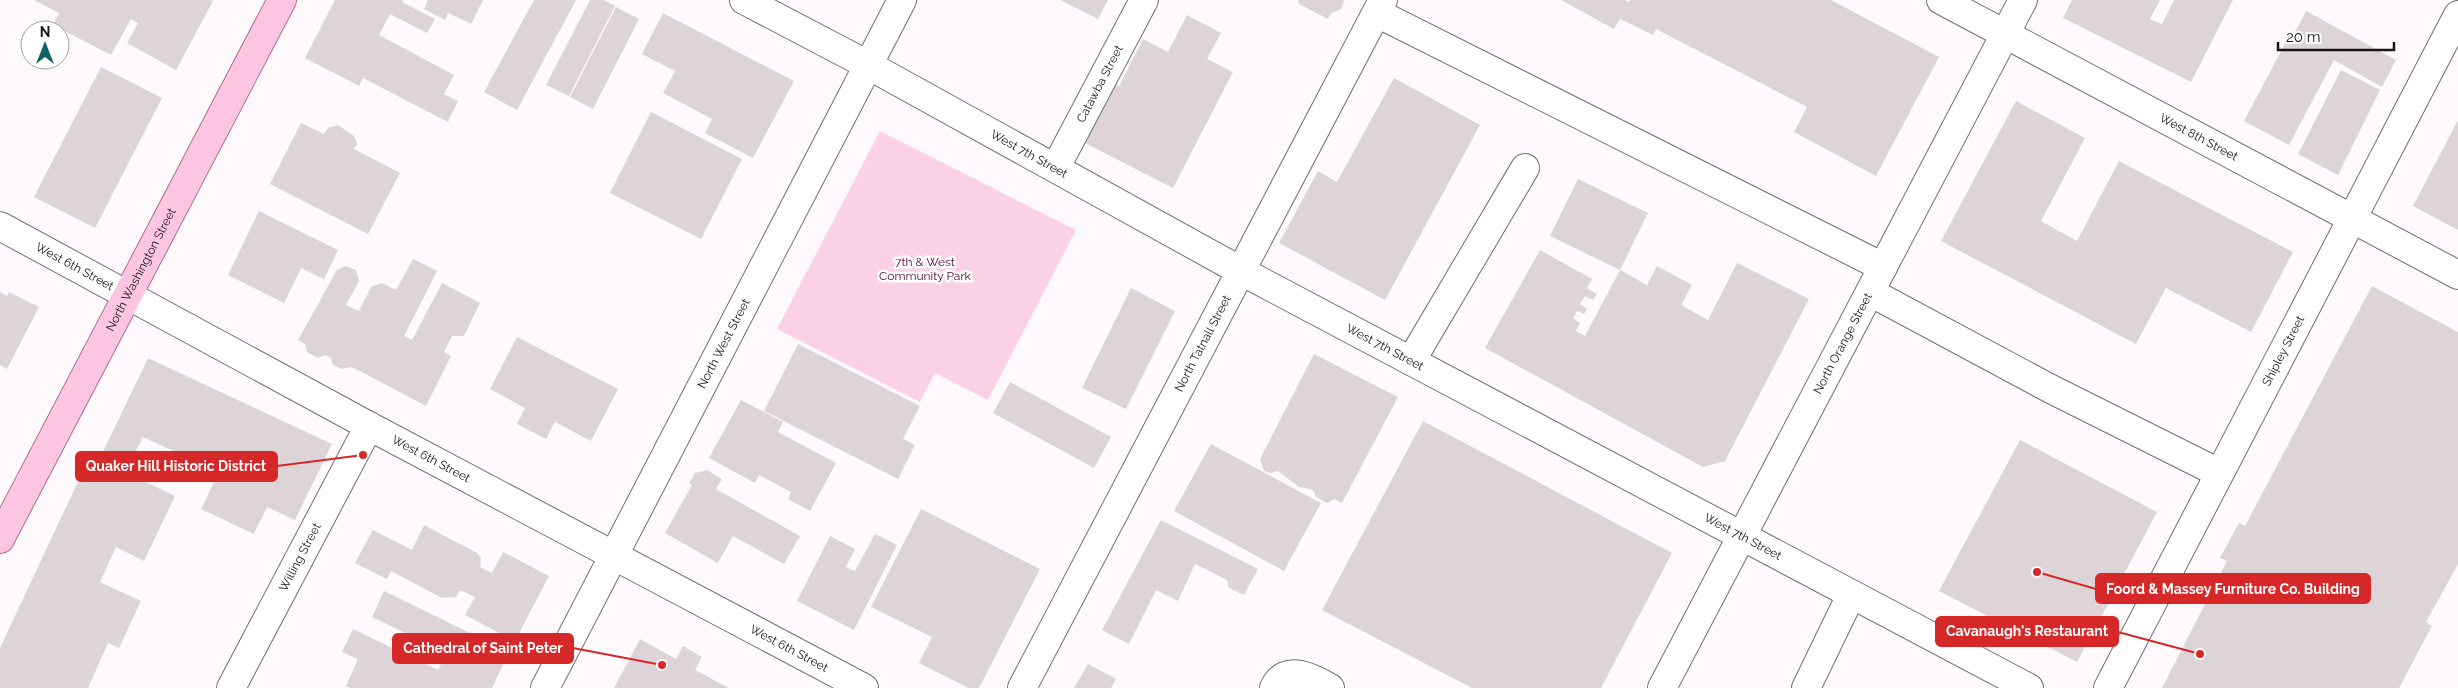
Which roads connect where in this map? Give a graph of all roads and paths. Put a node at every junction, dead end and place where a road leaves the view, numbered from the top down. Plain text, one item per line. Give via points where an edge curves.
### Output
1 (282, 0) edge
2 (744, 0) edge
3 (902, 0) edge
4 (1144, 0) edge
5 (1941, 0) edge
6 (2023, 0) edge
7 (1380, 6) edge
8 (2458, 15) edge
9 (2005, 34) junction
10 (868, 64) junction
11 (1056, 168) junction
12 (1526, 168) dead end
13 (2351, 218) junction
14 (0, 226) edge
15 (1883, 267) junction
16 (1241, 271) junction
17 (2458, 275) edge
18 (1870, 292) junction
19 (128, 294) junction
20 (1410, 361) junction
21 (369, 426) junction
22 (2219, 473) junction
23 (1741, 537) junction
24 (0, 539) edge
25 (614, 554) junction
26 (1851, 595) junction
27 (231, 688) edge
28 (545, 688) edge
29 (864, 688) edge
30 (1022, 688) edge
31 (1274, 688) edge
32 (1330, 688) edge
33 (1662, 688) edge
34 (1806, 688) edge
35 (2029, 688) edge
36 (2108, 688) edge

1 - 19 main road, North Washington Street
2 - 10 street, West 7th Street
3 - 10 street, North West Street
4 - 11 street, Catawba Street
5 - 9 street, West 8th Street
6 - 9 street, North Orange Street
7 - 15 street
7 - 16 street, North Tatnall Street
8 - 13 street, Shipley Street
9 - 13 street, West 8th Street
9 - 15 street, North Orange Street
10 - 11 street, West 7th Street
10 - 25 street, North West Street
11 - 16 street, West 7th Street
12 - 20 street
13 - 17 street, West 8th Street
13 - 22 street, Shipley Street
14 - 19 street, West 6th Street
15 - 18 street, North Orange Street
16 - 20 street, West 7th Street
16 - 30 street, North Tatnall Street
18 - 22 street
18 - 23 street, North Orange Street
19 - 21 street, West 6th Street
19 - 24 main road, North Washington Street
20 - 23 street, West 7th Street
21 - 25 street, West 6th Street
21 - 27 street, Willing Street
22 - 36 street, Shipley Street
23 - 26 street, West 7th Street
23 - 33 street, North Orange Street
25 - 28 street, North West Street
25 - 29 street, West 6th Street
26 - 34 street
26 - 35 street, West 7th Street
31 - 32 street via 1277,681 1294,673 1310,676

